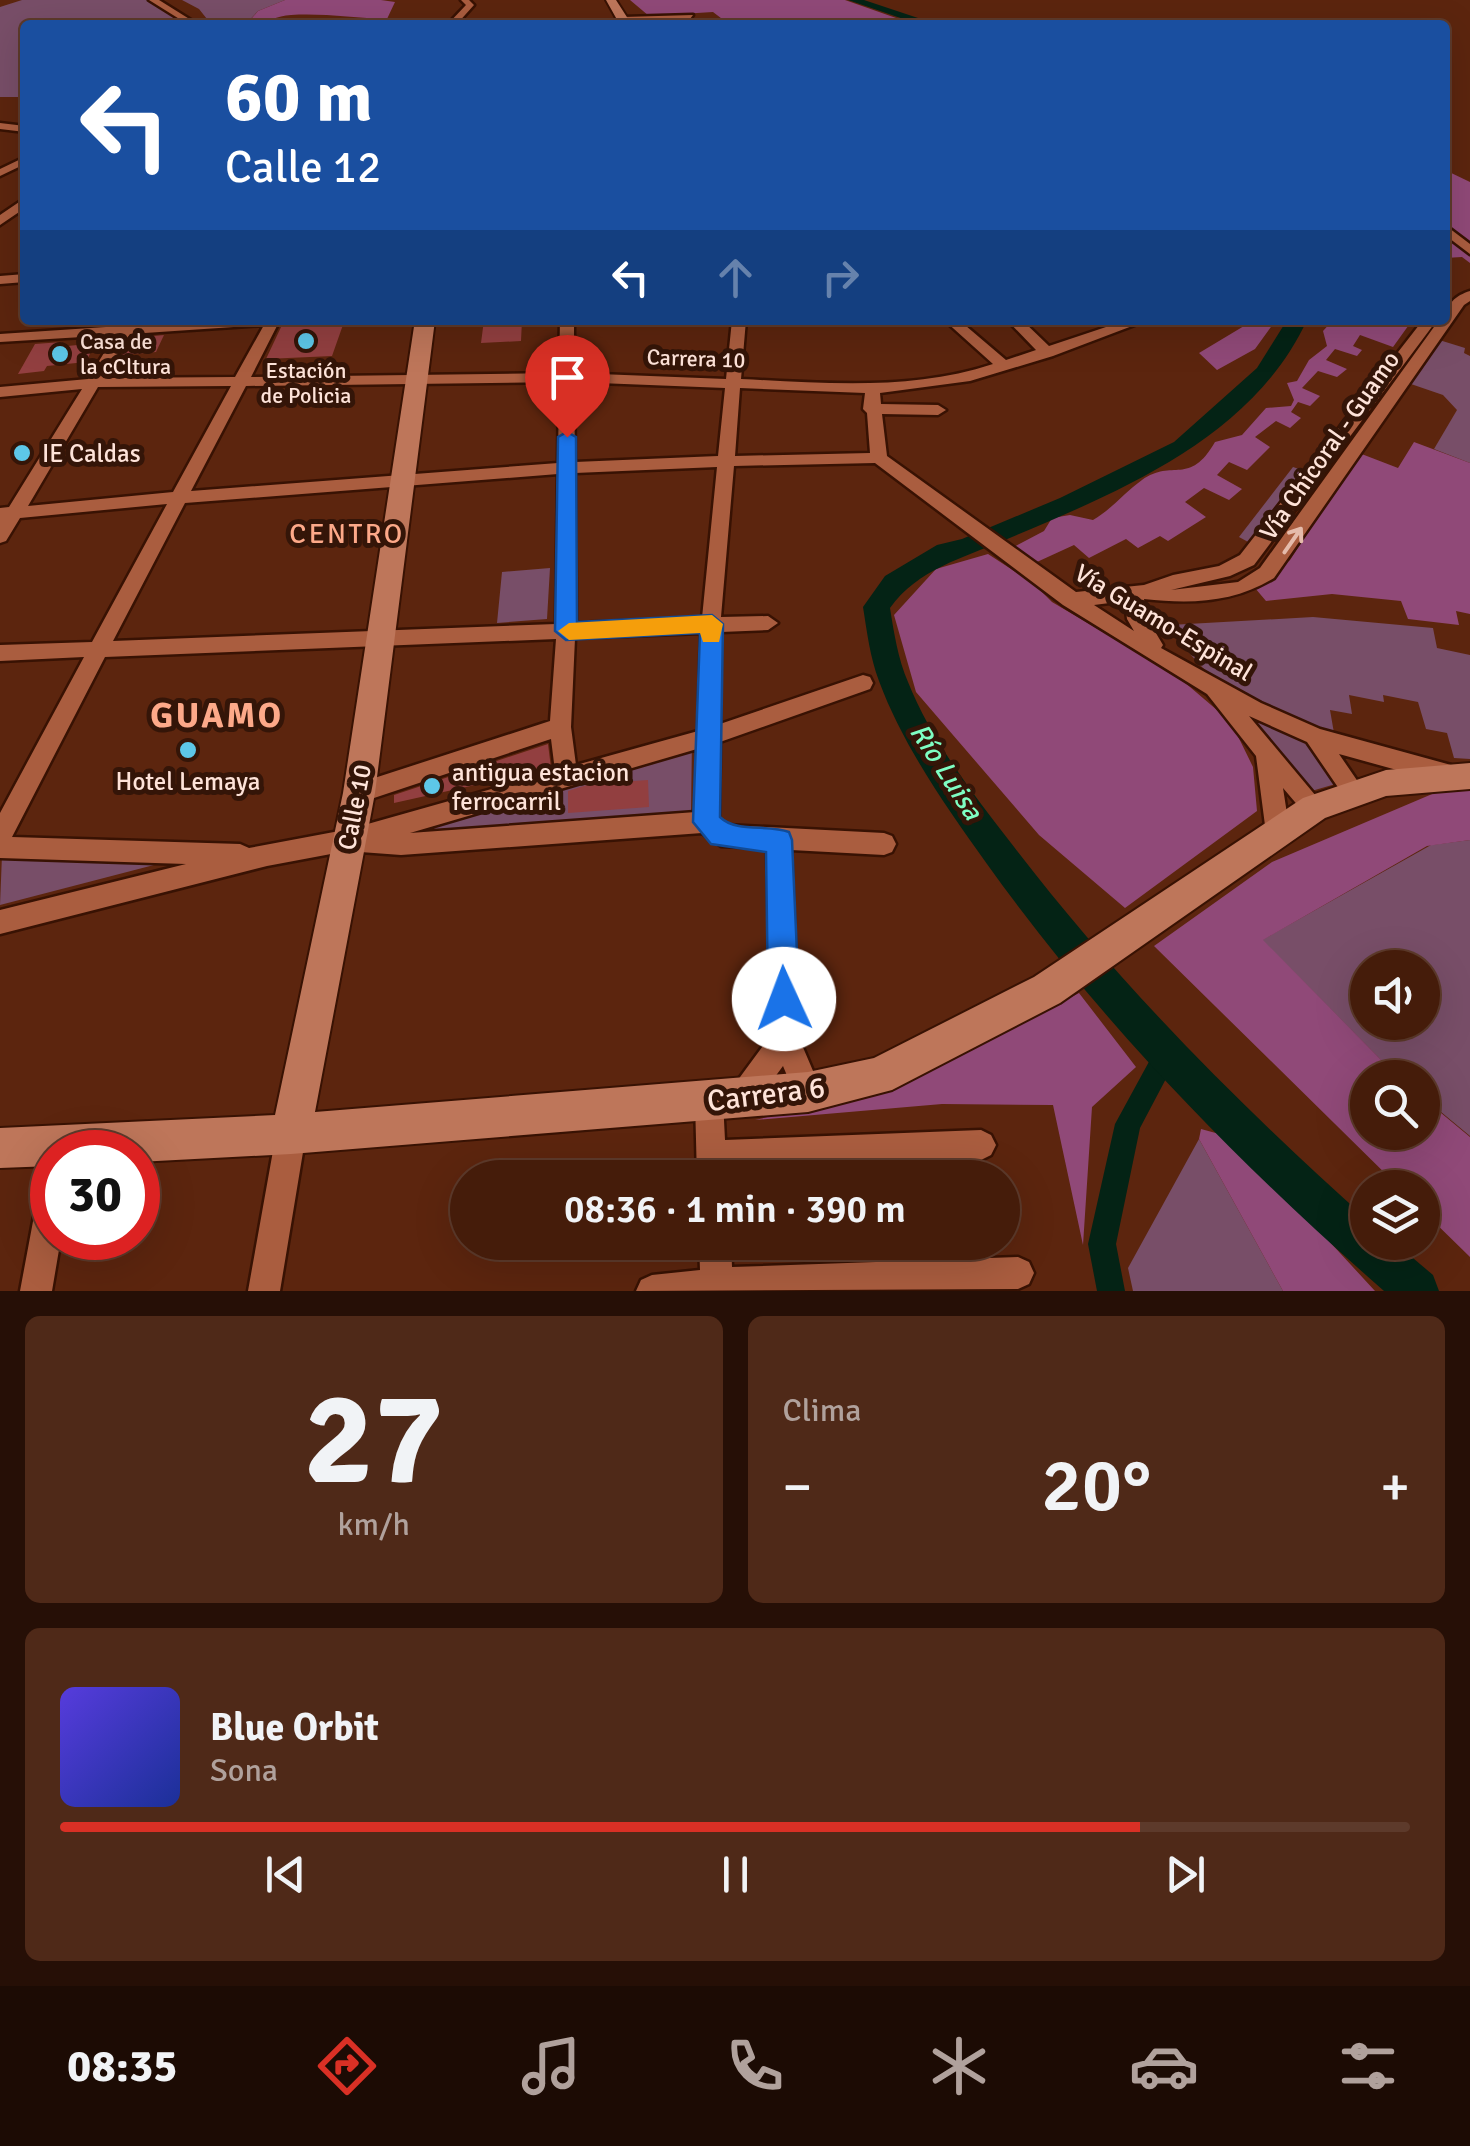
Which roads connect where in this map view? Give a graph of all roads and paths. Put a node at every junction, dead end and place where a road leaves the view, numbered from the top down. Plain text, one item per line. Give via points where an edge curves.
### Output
1 (152, 0) edge
2 (690, 17) dead end
3 (186, 20) edge
4 (650, 20) edge
5 (20, 204) edge
6 (0, 210) edge
7 (0, 222) edge
8 (1450, 232) edge
9 (1470, 250) edge
10 (1470, 284) edge
11 (1450, 306) edge
12 (119, 325) edge
13 (127, 325) edge
14 (269, 325) edge
15 (424, 325) edge
16 (567, 325) edge
17 (738, 325) edge
18 (957, 325) edge
19 (1019, 325) edge
20 (1127, 325) edge
21 (1428, 325) edge
22 (1435, 325) edge
23 (0, 338) edge
24 (1420, 346) junction
25 (1048, 353) junction
26 (1005, 366) junction
27 (569, 376) junction
28 (244, 379) junction
29 (418, 380) junction
30 (732, 381) junction
31 (96, 382) junction
32 (872, 389) junction
33 (0, 392) edge
34 (1385, 394) junction
35 (872, 410) junction
36 (938, 410) dead end
37 (726, 458) junction
38 (878, 458) junction
39 (1322, 464) junction
40 (566, 468) junction
41 (1341, 472) junction
42 (403, 481) junction
43 (178, 498) junction
44 (9, 513) edge
45 (0, 537) edge
46 (1141, 592) junction
47 (1070, 600) junction
48 (768, 623) dead end
49 (712, 624) junction
50 (566, 631) junction
51 (382, 638) junction
52 (101, 651) junction
53 (0, 652) edge
54 (1166, 658) junction
55 (862, 682) dead end
56 (1213, 688) junction
57 (560, 727) junction
58 (709, 737) junction
59 (1315, 737) junction
60 (1266, 754) junction
61 (1460, 776) edge
62 (567, 779) junction
63 (1354, 792) junction
64 (359, 793) junction
65 (1314, 808) junction
66 (707, 822) junction
67 (1278, 833) junction
68 (0, 836) edge
69 (347, 840) junction
70 (779, 840) junction
71 (884, 844) dead end
72 (0, 847) edge
73 (267, 856) junction
74 (0, 922) edge
75 (784, 1039) junction
76 (808, 1092) junction
77 (725, 1100) junction
78 (290, 1134) junction
79 (160, 1143) edge
80 (980, 1145) dead end
81 (0, 1148) edge
82 (30, 1148) edge
83 (712, 1160) edge
84 (788, 1160) edge
85 (41, 1260) edge
86 (716, 1260) edge
87 (1018, 1273) dead end
88 (717, 1288) edge
89 (36, 1291) edge
90 (264, 1291) edge
91 (652, 1291) edge

1 - 3 street
2 - 4 street
5 - 6 street
5 - 7 street
8 - 9 street
10 - 11 street, Vía Chicoral - Guamo
12 - 23 street
13 - 31 street
14 - 28 street
15 - 29 main road, Calle 10
16 - 27 street
17 - 30 street
18 - 26 street
19 - 25 street
20 - 25 street, Carrera 10
21 - 24 street, Vía Chicoral - Guamo
22 - 24 street, Vía Chicoral - Guamo
24 - 34 street, Vía Chicoral - Guamo
25 - 26 street, Carrera 10
26 - 32 street, Carrera 10 via 965,378
27 - 29 street, Carrera 10
27 - 30 street, Carrera 10
27 - 40 street
28 - 29 street, Carrera 10
28 - 31 street, Carrera 10
28 - 43 street
29 - 42 main road, Calle 10
30 - 32 street, Carrera 10
30 - 37 street
31 - 33 street, Carrera 10
31 - 44 street
32 - 35 street
34 - 39 street, Vía Chicoral - Guamo
34 - 41 street, Vía Chicoral - Guamo
35 - 36 street
35 - 38 street
37 - 38 street
37 - 40 street
37 - 49 street
38 - 47 street, Vía Guamo-Espinal
39 - 41 street
39 - 46 street, Vía Chicoral - Guamo via 1237,567
40 - 42 street
40 - 50 street
46 -> 41 street, Vía Chicoral - Guamo via 1171,597 1257,581
42 - 43 street
42 - 51 main road, Calle 10
43 - 44 street
43 - 52 street
44 - 45 street
46 - 47 street, Vía Chicoral - Guamo
46 - 54 street via 1134,606 1142,630
47 - 54 street, Vía Guamo-Espinal
48 - 49 street
49 - 50 street
49 - 58 street
50 - 51 street
50 - 57 street
51 - 52 street
51 - 64 main road, Calle 10
52 - 53 street
52 - 68 street
54 - 56 street, Vía Guamo-Espinal
55 - 58 street
56 - 59 street, Vía Guamo-Espinal
56 - 60 street
57 - 62 street
57 - 64 street
58 - 62 street
58 - 66 street
59 - 61 street, Vía Guamo-Espinal
59 - 63 street
60 - 65 street
60 - 67 street
61 - 63 main road, Carrera 6 via 1406,779
62 - 69 street
63 - 65 main road, Carrera 6
64 - 69 main road, Calle 10
65 - 67 main road, Carrera 6
66 - 69 street via 401,844
66 - 70 street via 721,836
67 - 76 main road, Carrera 6 via 1047,990 878,1076
69 - 73 street
69 - 78 main road, Calle 10
70 - 71 street
70 - 75 street
72 - 73 street
73 - 74 street
75 - 76 street
75 - 77 street
76 - 77 main road, Carrera 6
77 - 78 main road, Carrera 6
77 - 83 street
78 - 79 main road, Carrera 6
78 - 90 street, Calle 10
80 - 84 street
81 - 82 main road, Carrera 6
85 - 89 street
86 - 88 street
87 - 88 street
88 - 91 street

